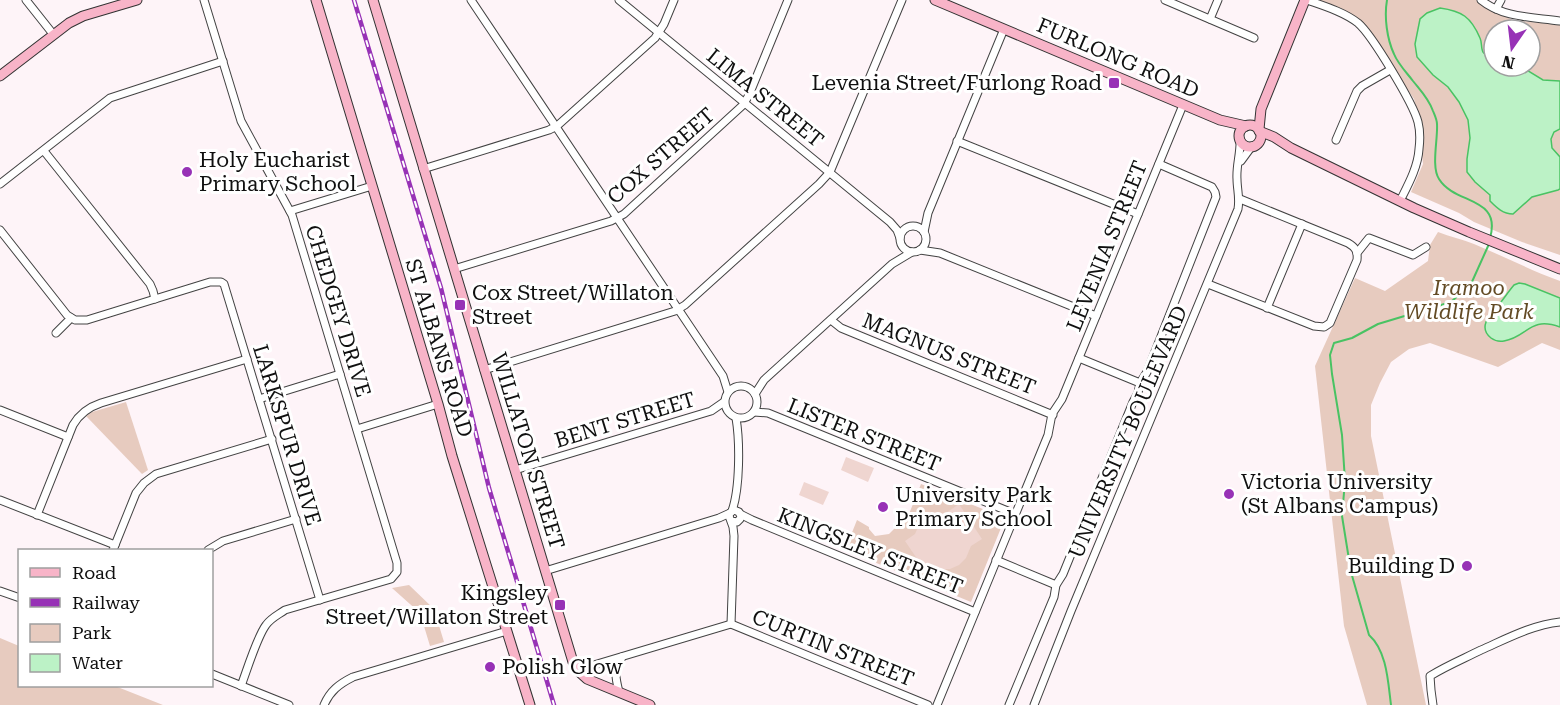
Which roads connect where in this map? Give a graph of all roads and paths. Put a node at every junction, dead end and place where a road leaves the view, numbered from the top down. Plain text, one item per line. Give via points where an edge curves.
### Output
1 (26, 0) edge
2 (137, 0) edge
3 (204, 0) edge
4 (316, 0) edge
5 (373, 0) edge
6 (471, 0) edge
7 (619, 0) edge
8 (674, 0) edge
9 (788, 0) edge
10 (902, 0) edge
11 (935, 0) edge
12 (1165, 0) edge
13 (1218, 0) edge
14 (1306, 0) edge
15 (1481, 0) edge
16 (1501, 0) edge
17 (1496, 9) junction
18 (1210, 19) junction
19 (1560, 21) edge
20 (1004, 29) junction
21 (659, 33) junction
22 (53, 34) junction
23 (1254, 38) dead end
24 (223, 61) junction
25 (1390, 70) junction
26 (0, 76) edge
27 (745, 102) junction
28 (1183, 105) junction
29 (1261, 109) junction
30 (1220, 120) junction
31 (557, 126) junction
32 (1246, 126) junction
33 (1259, 130) junction
34 (1239, 138) junction
35 (1336, 140) dead end
36 (957, 141) junction
37 (1255, 145) junction
38 (1291, 148) junction
39 (44, 151) junction
40 (1159, 164) junction
41 (423, 169) junction
42 (1237, 169) junction
43 (830, 172) junction
44 (0, 183) edge
45 (372, 186) junction
46 (1240, 200) junction
47 (1400, 201) junction
48 (290, 211) junction
49 (928, 213) junction
50 (1138, 214) junction
51 (617, 219) junction
52 (890, 222) junction
53 (1302, 224) junction
54 (912, 226) junction
55 (0, 230) edge
56 (925, 235) junction
57 (900, 241) junction
58 (1426, 247) dead end
59 (920, 250) junction
60 (912, 252) junction
61 (940, 253) junction
62 (1358, 253) junction
63 (892, 264) junction
64 (454, 269) junction
65 (1560, 269) edge
66 (1208, 284) junction
67 (155, 299) junction
68 (1267, 308) junction
69 (679, 309) junction
70 (1096, 316) junction
71 (71, 318) junction
72 (831, 320) junction
73 (56, 333) dead end
74 (1079, 358) junction
75 (247, 359) junction
76 (484, 370) junction
77 (339, 374) junction
78 (723, 376) junction
79 (764, 380) junction
80 (1137, 382) junction
81 (737, 386) junction
82 (748, 387) junction
83 (728, 392) junction
84 (755, 394) junction
85 (259, 399) junction
86 (724, 402) junction
87 (438, 404) junction
88 (757, 404) junction
89 (0, 410) edge
90 (711, 411) junction
91 (727, 411) junction
92 (754, 412) junction
93 (768, 413) junction
94 (1054, 415) junction
95 (736, 418) junction
96 (744, 418) junction
97 (357, 429) junction
98 (739, 435) junction
99 (68, 437) junction
100 (272, 439) junction
101 (515, 470) junction
102 (0, 500) edge
103 (1015, 514) junction
104 (37, 515) junction
105 (735, 516) junction
106 (296, 519) junction
107 (114, 548) edge
108 (210, 549) edge
109 (996, 560) junction
110 (545, 571) junction
111 (1054, 584) junction
112 (0, 591) edge
113 (18, 597) edge
114 (320, 600) junction
115 (975, 612) junction
116 (1560, 622) edge
117 (731, 624) junction
118 (507, 631) junction
119 (622, 657) junction
120 (577, 670) junction
121 (213, 674) edge
122 (241, 686) junction
123 (619, 692) junction
124 (289, 705) edge
125 (324, 705) edge
126 (530, 705) edge
127 (650, 705) edge
128 (928, 705) edge
129 (937, 705) edge
130 (1009, 705) edge
131 (1034, 705) edge
132 (1433, 705) edge

1 - 22 street
2 - 22 main road via 76,19
3 - 24 street, CHEDGEY DRIVE
4 - 45 main road, ST ALBANS ROAD
5 - 41 main road, WILLATON STREET
6 - 31 street
7 - 21 street, LIMA STREET
8 - 21 street
9 - 27 street, COX STREET
10 - 43 street
11 - 20 main road, FURLONG ROAD
12 - 18 street
13 - 18 street
14 - 25 street via 1360,25
14 - 29 main road
15 - 17 street
16 - 17 street
17 - 19 street
18 - 23 street
20 - 28 main road, FURLONG ROAD
20 - 36 street
21 - 27 street, LIMA STREET
21 - 31 street
22 - 26 main road
24 - 39 street via 110,98
24 - 48 street, CHEDGEY DRIVE via 241,121
25 - 35 street via 1358,91
25 - 47 street via 1418,124 1418,158
27 - 43 street, LIMA STREET
27 - 51 street, COX STREET
28 - 30 main road, FURLONG ROAD
28 - 40 street, LEVENIA STREET
29 - 32 main road
29 - 33 main road
30 - 32 main road, FURLONG ROAD
30 - 34 main road, FURLONG ROAD
31 - 41 street
31 - 51 street
32 - 33 main road
32 - 34 main road
33 - 37 main road via 1260,138
33 - 38 main road
34 - 37 main road via 1246,146
34 - 42 street, UNIVERSITY BOULEVARD
36 - 49 street
36 - 50 street
37 - 38 main road
37 - 42 street
38 - 47 main road
39 - 44 street
39 - 67 street via 150,284
40 - 50 street, LEVENIA STREET
40 - 80 street via 1212,187 1216,197 1147,372
41 - 64 main road, WILLATON STREET
42 - 46 street, UNIVERSITY BOULEVARD
43 - 52 street, LIMA STREET
43 - 69 street
45 - 48 street
45 - 87 main road, ST ALBANS ROAD
46 - 53 street
46 - 66 street, UNIVERSITY BOULEVARD
47 - 65 main road
48 - 77 street, CHEDGEY DRIVE
49 - 54 street
49 - 56 street
50 - 70 street, LEVENIA STREET
51 - 64 street, COX STREET
51 - 69 street
52 - 54 street, LIMA STREET
52 - 57 street, LIMA STREET
53 - 62 street via 1348,243
53 - 68 street
54 - 56 street via 922,229
54 - 57 street via 902,231
55 - 71 street
56 - 59 street via 925,245
56 - 61 street
57 - 60 street via 905,250
57 - 63 street
58 - 62 street via 1413,255 1369,238
59 - 60 street
59 - 61 street
60 - 63 street
61 - 70 street
62 - 68 street via 1330,322 1324,327
63 - 72 street
64 - 76 main road, WILLATON STREET
66 - 68 street
66 - 131 street, UNIVERSITY BOULEVARD
67 - 71 street via 81,321
67 - 75 street, LARKSPUR DRIVE via 220,282 225,286
69 - 76 street
69 - 78 street
70 - 74 street, LEVENIA STREET
71 - 73 street
72 - 79 street
72 - 94 street, MAGNUS STREET via 841,328
74 - 80 street
74 - 94 street, LEVENIA STREET
75 - 85 street, LARKSPUR DRIVE
75 - 99 street via 93,406 76,420
76 - 101 main road, WILLATON STREET
77 - 85 street
77 - 97 street, CHEDGEY DRIVE
78 - 81 street
78 - 83 street
79 - 82 street
79 - 84 street
80 - 111 street via 1138,393 1061,578
81 - 82 street
81 - 83 street
82 - 84 street
83 - 86 street
84 - 88 street
85 - 100 street, LARKSPUR DRIVE
86 - 90 street, BENT STREET
86 - 91 street
87 - 97 street
87 - 118 main road, ST ALBANS ROAD
88 - 92 street
88 - 93 street, LISTER STREET
89 - 99 street
90 - 91 street, BENT STREET
90 - 101 street, BENT STREET
91 - 95 street
92 - 93 street, LISTER STREET
92 - 96 street
93 - 103 street, LISTER STREET
94 - 103 street, LEVENIA STREET via 1052,429
95 - 96 street
95 - 98 street
96 - 98 street
97 - 114 street, CHEDGEY DRIVE via 397,572 391,579
98 - 105 street
99 - 104 street
100 - 106 street, LARKSPUR DRIVE
100 - 107 street via 149,479 136,493
101 - 110 main road, WILLATON STREET
102 - 104 street
103 - 109 street, LEVENIA STREET
104 - 107 street
105 - 110 street, KINGSLEY STREET
105 - 115 street, KINGSLEY STREET
105 - 117 street
106 - 108 street via 223,541
106 - 114 street, LARKSPUR DRIVE
109 - 111 street
109 - 115 street, LEVENIA STREET
110 - 120 main road, WILLATON STREET
111 - 130 street via 1054,597
112 - 113 street
114 - 122 street via 285,610 265,626
115 - 129 street, LEVENIA STREET
116 - 132 street via 1512,636 1430,676
117 - 119 street, CURTIN STREET
117 - 128 street, CURTIN STREET
118 - 125 street via 353,677 335,688
118 - 126 main road, ST ALBANS ROAD
119 - 120 street, CURTIN STREET
119 - 123 street via 615,676
120 - 123 main road via 587,679
121 - 122 street
122 - 124 street
123 - 127 main road

